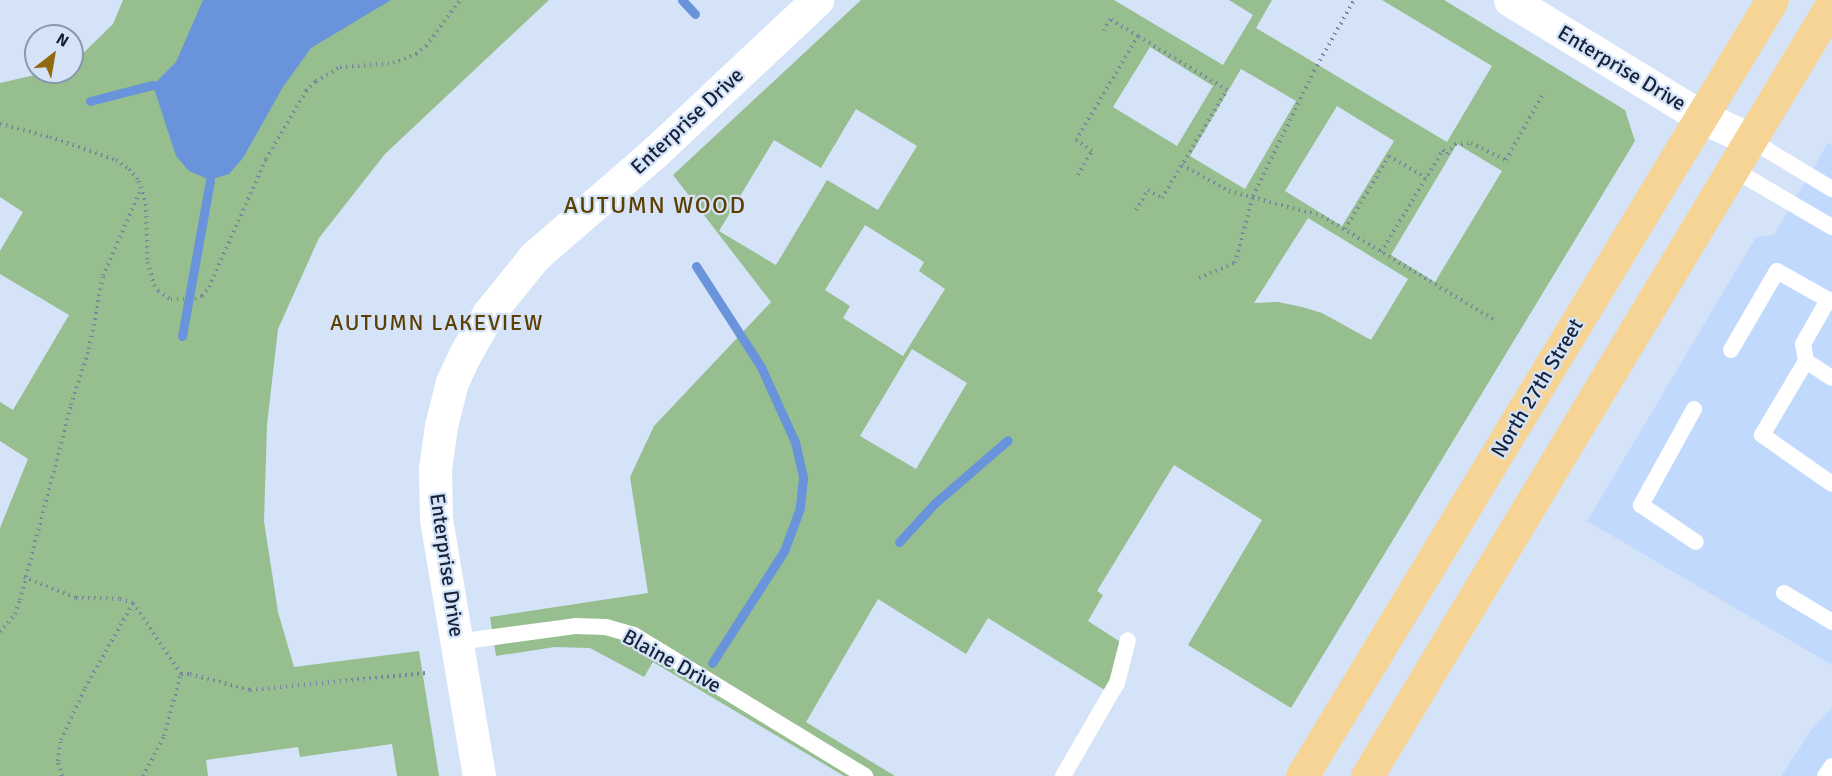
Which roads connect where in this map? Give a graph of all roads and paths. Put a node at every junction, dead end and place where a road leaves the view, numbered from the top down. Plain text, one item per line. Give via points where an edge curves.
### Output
1 (460, 0) edge
2 (817, 0) edge
3 (1354, 0) edge
4 (1510, 0) edge
5 (1772, 0) edge
6 (1832, 4) edge
7 (1104, 30) dead end
8 (1138, 36) junction
9 (1544, 92) dead end
10 (1702, 117) junction
11 (0, 124) edge
12 (1749, 139) junction
13 (1182, 165) junction
14 (1731, 168) junction
15 (1078, 174) dead end
16 (1426, 178) junction
17 (142, 188) junction
18 (1832, 189) edge
19 (1253, 196) junction
20 (1136, 210) dead end
21 (1832, 227) edge
22 (1345, 229) junction
23 (1381, 252) junction
24 (1199, 278) dead end
25 (1830, 301) edge
26 (1493, 319) dead end
27 (1731, 350) dead end
28 (1806, 361) junction
29 (1832, 378) edge
30 (1694, 409) dead end
31 (1832, 484) edge
32 (1696, 542) dead end
33 (24, 578) junction
34 (1784, 593) dead end
35 (133, 603) junction
36 (1832, 622) edge
37 (0, 632) edge
38 (1128, 640) dead end
39 (457, 642) junction
40 (428, 673) dead end
41 (181, 674) junction
42 (1832, 765) edge
43 (62, 776) edge
44 (143, 776) edge
45 (479, 776) edge
46 (865, 776) edge
47 (1063, 776) edge
48 (1302, 776) edge
49 (1367, 776) edge
50 (1825, 776) edge

1 - 17 path via 416,54 393,63 340,67 311,85 297,102 266,159 209,287 201,296 164,296 151,277
2 - 39 street, Enterprise Drive via 654,153 536,256 500,297 474,336 446,403 435,469 436,519
3 - 19 path via 1314,71
4 - 10 street, Enterprise Drive
5 - 10 main road, North 27th Street
6 - 12 main road
7 - 8 path via 1110,19
8 - 13 path via 1227,90
8 - 15 path via 1076,140 1092,151
9 - 16 path via 1506,160 1471,143 1455,144 1447,154 1443,150
10 - 12 street, Enterprise Drive
10 - 14 street, Enterprise Drive
10 - 48 main road, North 27th Street
11 - 17 path via 32,130 116,160 134,174
12 - 14 main road
12 - 18 lane, Enterprise Drive
13 - 19 path via 1224,189
13 - 20 path via 1162,198 1148,190
14 - 21 lane
14 - 49 main road
16 - 22 path via 1389,156
16 - 23 path
17 - 33 path via 103,276 89,349
19 - 22 path via 1322,216
19 - 24 path via 1234,262
22 - 23 path
23 - 26 path
25 - 27 lane via 1777,271
25 - 28 lane via 1803,344
28 - 29 lane
28 - 31 lane via 1762,435
30 - 32 lane via 1641,506
33 - 35 path via 76,598
33 - 37 path via 17,608
34 - 36 lane
35 - 41 path
35 - 43 path via 61,740 58,761
38 - 47 lane via 1117,683
39 - 45 street, Enterprise Drive
39 - 46 lane, Blaine Drive via 575,626 606,627 634,635
40 - 41 path via 250,690
41 - 44 path via 164,736
42 - 50 lane

